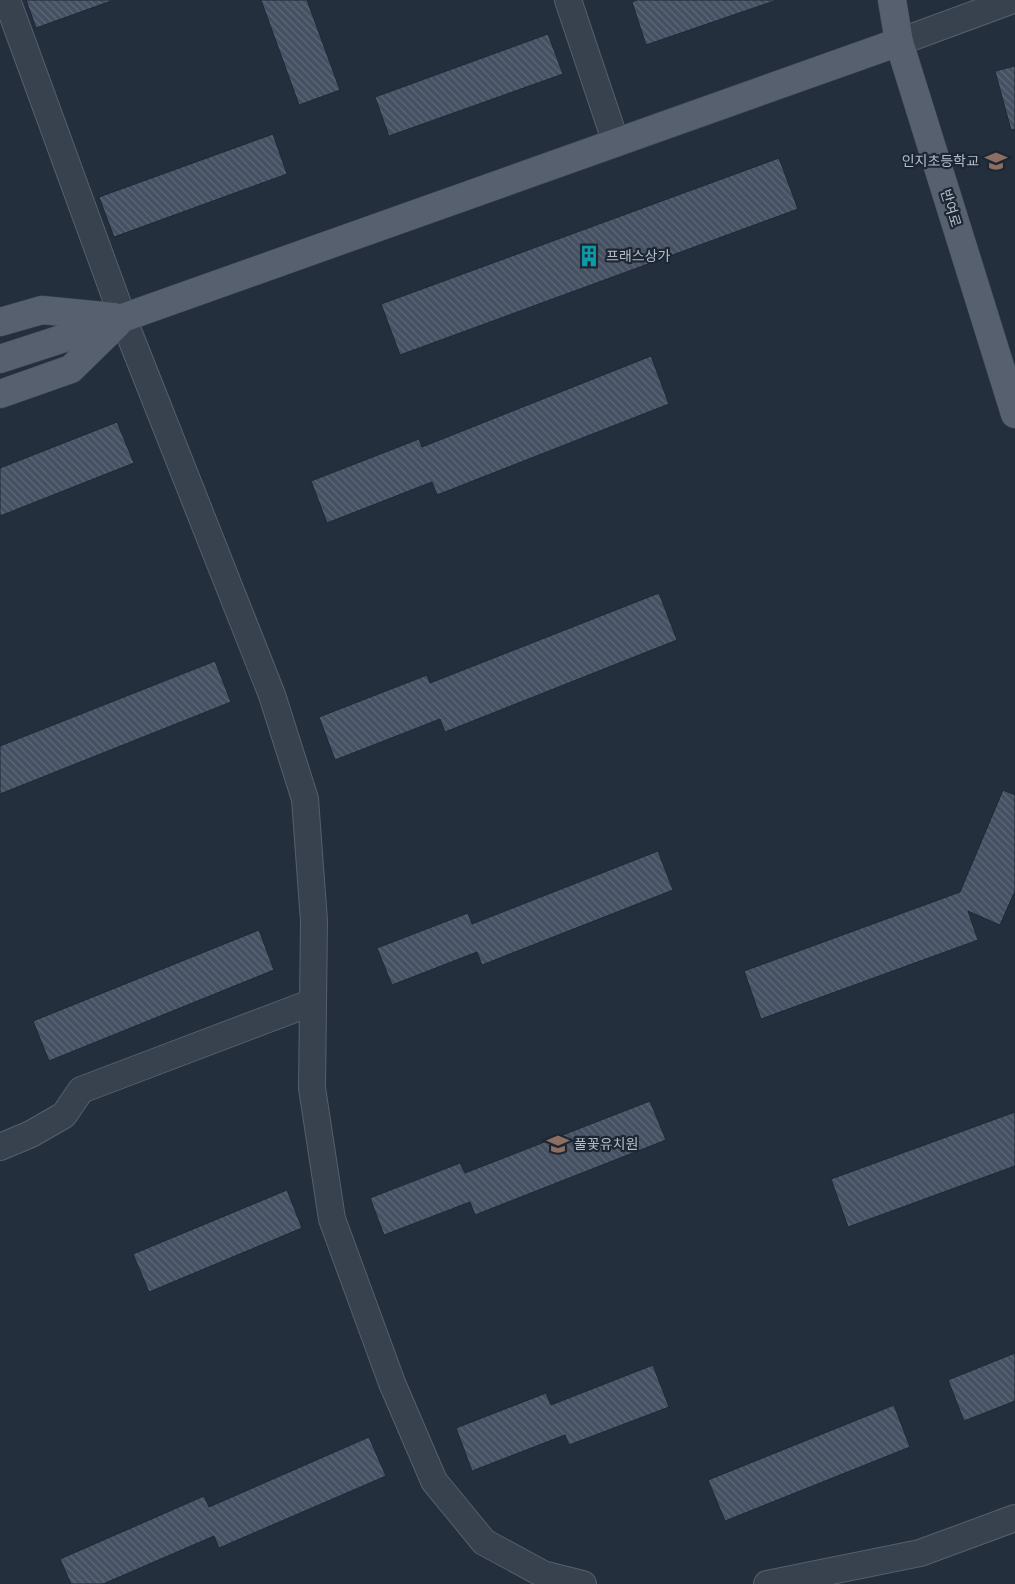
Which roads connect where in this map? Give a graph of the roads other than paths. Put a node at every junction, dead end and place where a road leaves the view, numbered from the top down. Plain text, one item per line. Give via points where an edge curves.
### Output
1 (7, 0) edge
2 (568, 0) edge
3 (892, 0) edge
4 (1013, 0) edge
5 (899, 42) junction
6 (616, 142) junction
7 (123, 318) junction
8 (0, 322) edge
9 (0, 359) edge
10 (0, 394) edge
11 (1015, 414) edge
12 (313, 1002) junction
13 (0, 1147) edge
14 (1015, 1518) edge
15 (584, 1584) edge
16 (767, 1584) edge

1 - 7 street
2 - 6 street
3 - 5 main road, 반여로
4 - 5 street
5 - 6 main road
5 - 11 main road, 반여로
6 - 7 main road
7 - 8 main road via 42,310
7 - 9 main road
7 - 10 main road via 71,368
7 - 12 street via 272,695 305,798 314,921
12 - 13 street via 82,1090 64,1114 31,1134
12 - 15 street via 312,1088 332,1219 392,1383 434,1481 484,1542 543,1574
14 - 16 street via 920,1553

